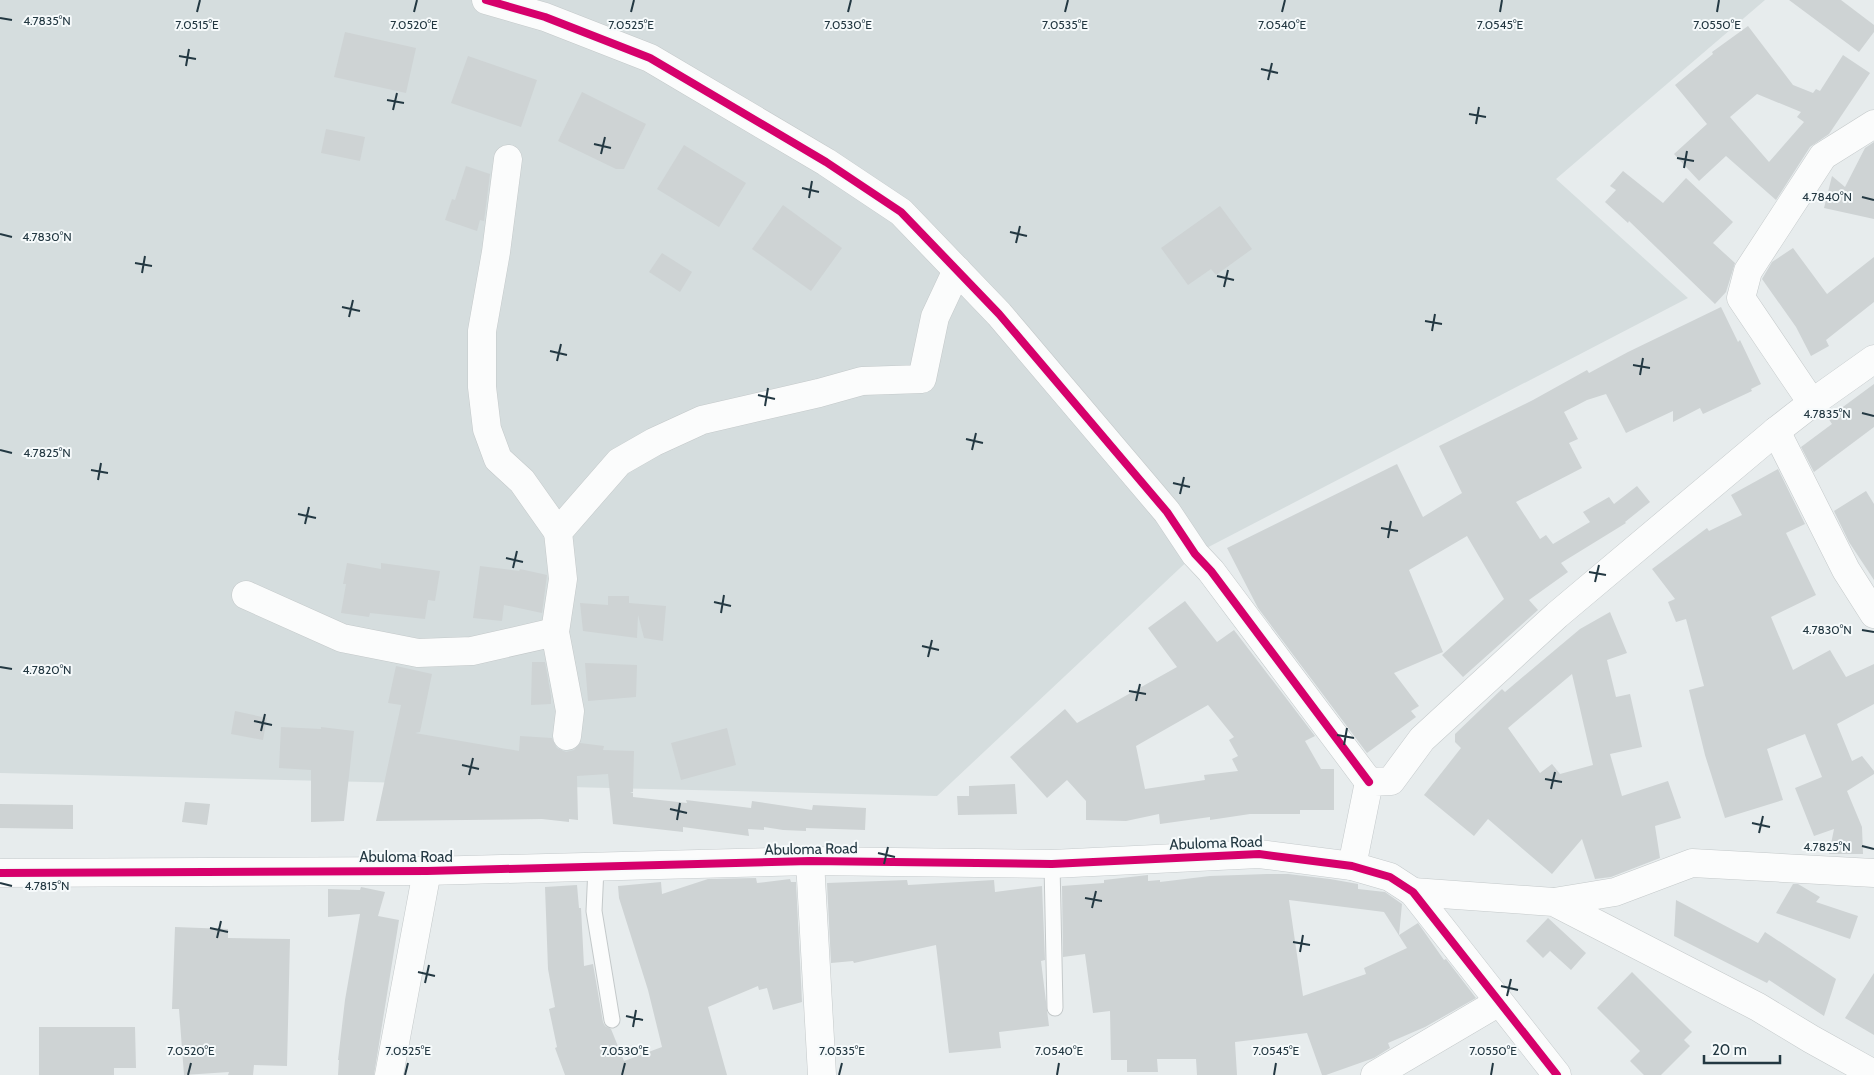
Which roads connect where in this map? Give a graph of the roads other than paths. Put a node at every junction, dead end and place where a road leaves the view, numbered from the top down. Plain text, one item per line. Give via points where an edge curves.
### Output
1 (486, 0) edge
2 (1874, 124) edge
3 (508, 158) dead end
4 (957, 270) junction
5 (1874, 359) edge
6 (1812, 403) junction
7 (1776, 431) junction
8 (558, 532) junction
9 (246, 594) dead end
10 (1874, 614) edge
11 (555, 632) junction
12 (567, 736) dead end
13 (1369, 782) junction
14 (810, 861) junction
15 (1052, 864) junction
16 (1352, 866) junction
17 (596, 868) junction
18 (427, 871) junction
19 (0, 873) edge
20 (1874, 873) edge
21 (1413, 892) junction
22 (1554, 902) junction
23 (1499, 1002) junction
24 (1055, 1008) dead end
25 (612, 1020) dead end
26 (1874, 1074) edge
27 (389, 1075) edge
28 (822, 1075) edge
29 (1375, 1075) edge
30 (1557, 1075) edge

1 - 4 street via 545,17 650,58 826,162 901,212
2 - 6 street via 1823,156 1748,270 1741,298
3 - 8 street via 482,331 482,387 487,429 498,459 522,481
4 - 8 street via 936,317 922,379 862,381 702,420 618,462
4 - 13 street via 1000,314 1167,512 1195,554
5 - 6 street
6 - 7 street
7 - 10 street via 1846,570
7 - 13 street via 1557,615 1422,739 1391,781
8 - 11 street via 563,579
9 - 11 street via 342,638 418,654 472,651
11 - 12 street via 570,711
13 - 16 street
14 - 15 street, Abuloma Road
14 - 17 street, Abuloma Road
14 - 28 street
15 - 16 street, Abuloma Road via 1259,854
15 - 24 lane
16 - 21 street, Abuloma Road via 1390,877
17 - 18 street, Abuloma Road
17 - 25 lane via 594,911
18 - 19 street, Abuloma Road
18 - 27 street
20 - 22 street via 1692,863 1615,892
21 - 22 street
21 - 23 street, Abuloma Road
22 - 26 street via 1758,1007
23 - 29 street
23 - 30 street, Abuloma Road

